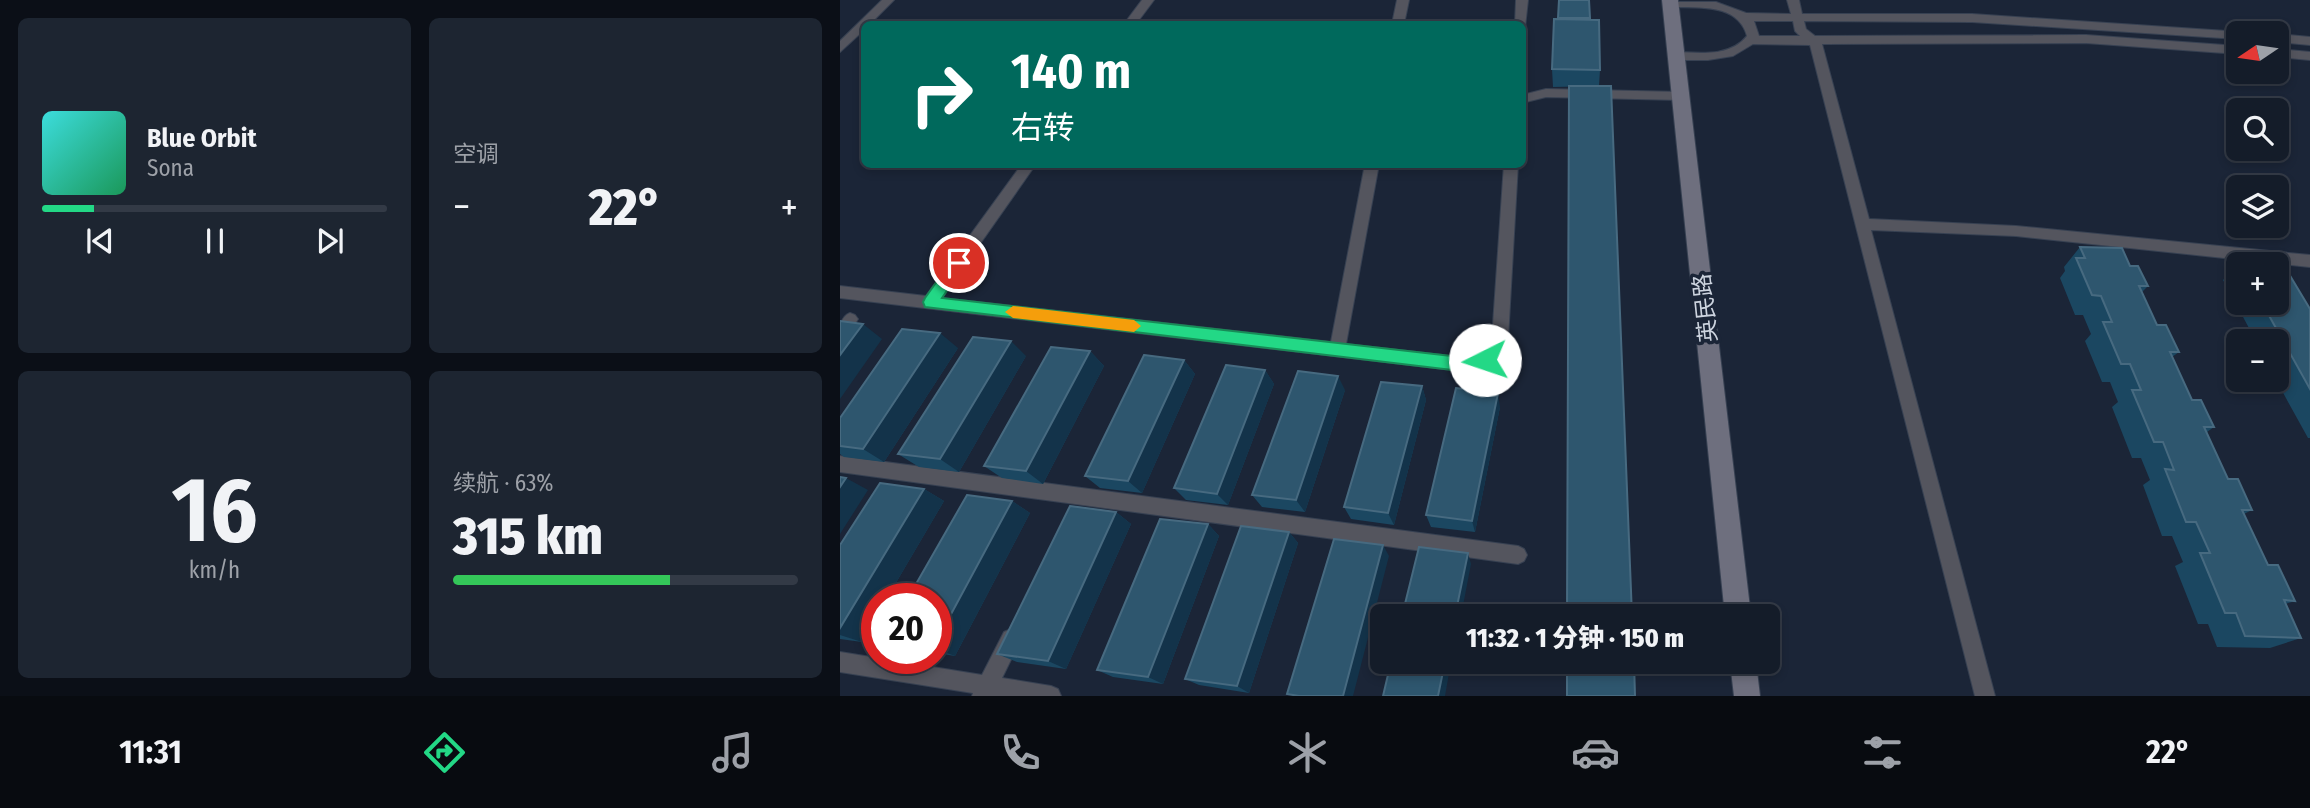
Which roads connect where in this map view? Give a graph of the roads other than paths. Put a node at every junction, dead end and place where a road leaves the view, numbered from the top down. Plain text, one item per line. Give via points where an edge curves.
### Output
1 (888, 0) edge
2 (1148, 0) edge
3 (1403, 0) edge
4 (1522, 0) edge
5 (1793, 0) edge
6 (1671, 2) edge
7 (1797, 17) junction
8 (1744, 18) junction
9 (867, 21) edge
10 (1132, 21) edge
11 (1399, 21) edge
12 (1521, 21) edge
13 (861, 27) edge
14 (2226, 34) edge
15 (1810, 39) junction
16 (2289, 39) edge
17 (1750, 40) junction
18 (2310, 41) edge
19 (840, 48) edge
20 (2226, 50) edge
21 (2289, 54) edge
22 (1677, 56) junction
23 (2310, 56) edge
24 (1681, 96) junction
25 (1526, 98) edge
26 (1027, 168) edge
27 (1371, 168) edge
28 (1511, 168) edge
29 (1862, 224) junction
30 (2310, 261) edge
31 (840, 292) edge
32 (930, 302) junction
33 (850, 319) edge
34 (840, 333) edge
35 (1337, 350) junction
36 (840, 464) edge
37 (1518, 555) dead end
38 (1737, 604) edge
39 (1017, 626) edge
40 (840, 662) edge
41 (1744, 674) edge
42 (985, 691) edge
43 (1051, 696) edge
44 (1747, 696) edge
45 (1985, 696) edge

1 - 9 lane
2 - 10 lane
3 - 11 lane
4 - 12 lane
5 - 7 lane
6 - 8 lane via 1716,5
6 - 22 street, 英民路
7 - 8 lane
7 - 14 lane via 1972,18
7 - 15 lane via 1801,31
8 - 17 lane via 1753,36
13 - 19 lane
15 - 17 lane
15 - 20 lane via 2074,38
15 - 29 lane via 1816,43
16 - 18 lane
17 - 22 lane via 1735,52
21 - 23 lane
22 - 24 street, 英民路
24 - 25 lane via 1546,93
24 - 38 street, 英民路
26 - 32 lane
27 - 35 lane
28 - 35 lane via 1500,339 1492,355 1469,365
29 - 30 lane via 2015,231
29 - 45 lane
31 - 32 lane
32 - 35 lane
33 - 34 lane
36 - 37 lane
39 - 42 lane
40 - 42 lane
41 - 44 street
42 - 43 lane

